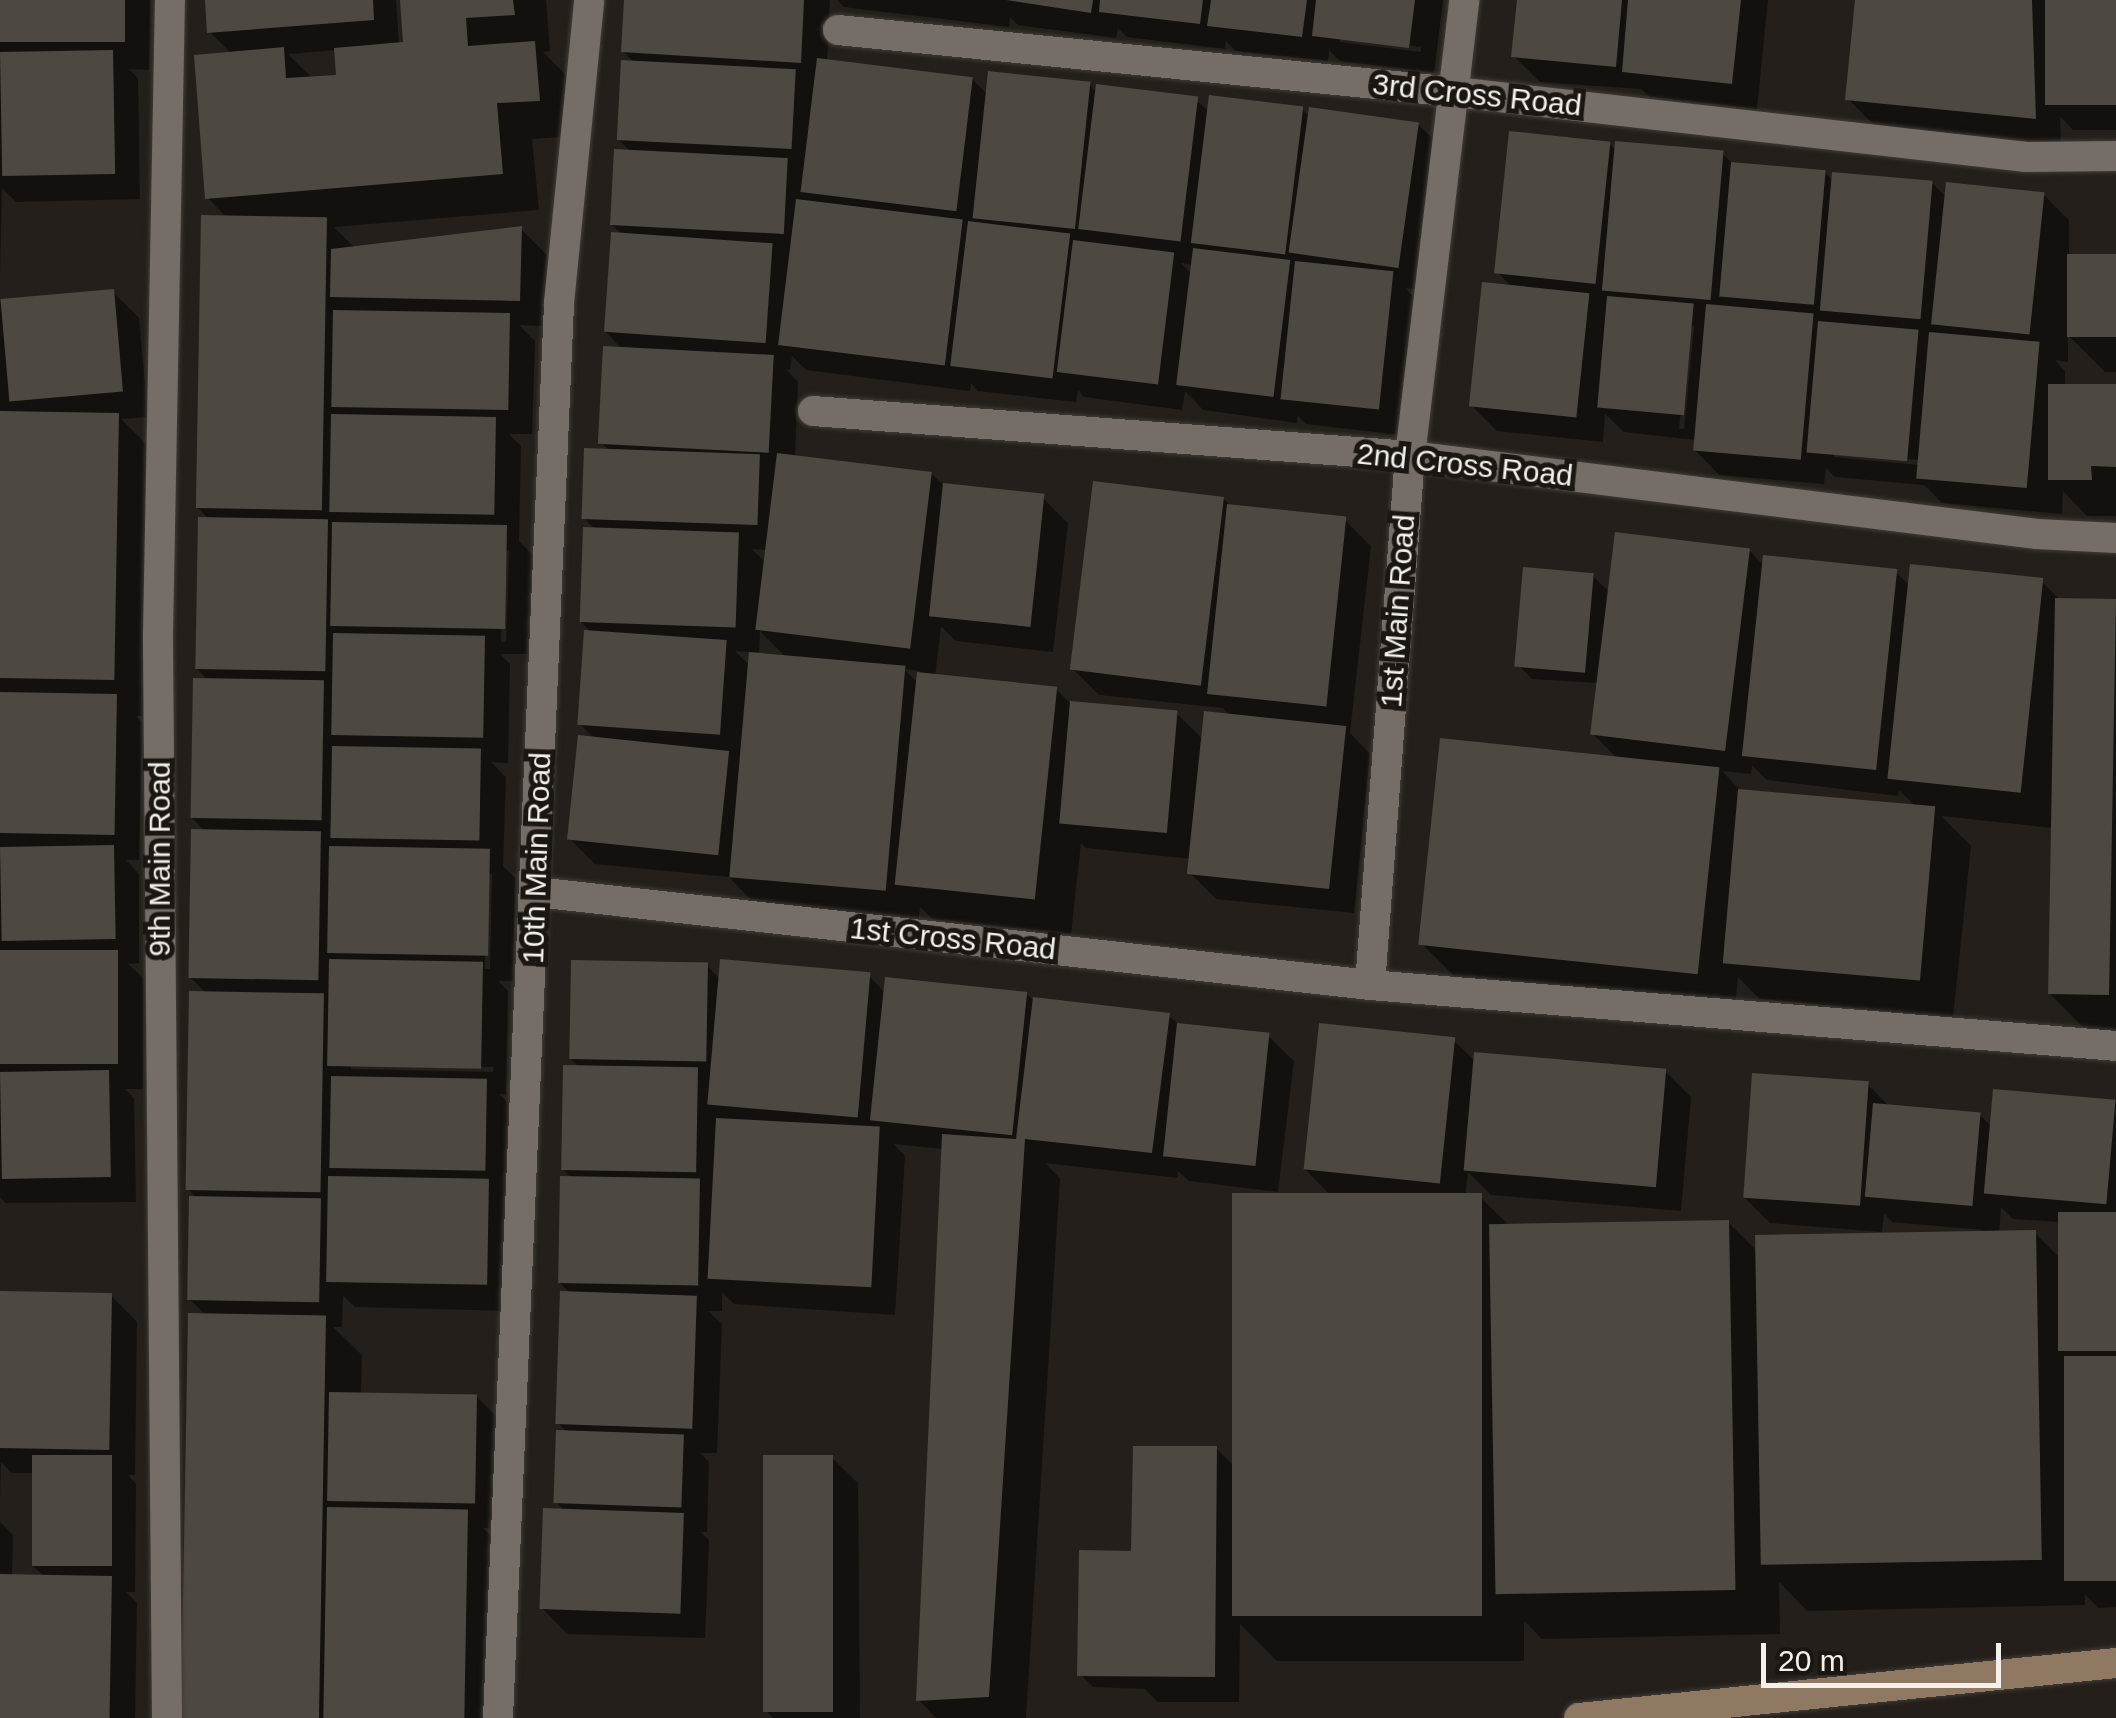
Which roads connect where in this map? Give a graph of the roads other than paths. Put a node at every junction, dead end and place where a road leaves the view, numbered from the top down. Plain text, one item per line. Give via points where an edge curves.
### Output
1 (170, 0) edge
2 (589, 0) edge
3 (1464, 0) edge
4 (838, 30) dead end
5 (1456, 92) junction
6 (2116, 156) edge
7 (813, 410) dead end
8 (1410, 456) junction
9 (2116, 538) edge
10 (536, 892) junction
11 (1370, 985) junction
12 (2116, 1046) edge
13 (2116, 1663) edge
14 (166, 1718) edge
15 (498, 1718) edge
16 (1580, 1718) edge

1 - 14 street, 9th Main Road via 158,634
2 - 10 street, 10th Main Road via 559,303
3 - 5 street, 1st Main Road
4 - 5 street, 3rd Cross Road
5 - 6 street, 3rd Cross Road via 2026,157
5 - 8 street, 1st Main Road
7 - 8 street, 2nd Cross Road
8 - 9 street, 2nd Cross Road via 2037,534
8 - 11 street, 1st Main Road
10 - 11 street, 1st Cross Road
10 - 15 street, 10th Main Road
11 - 12 street, 1st Cross Road
13 - 16 main road

